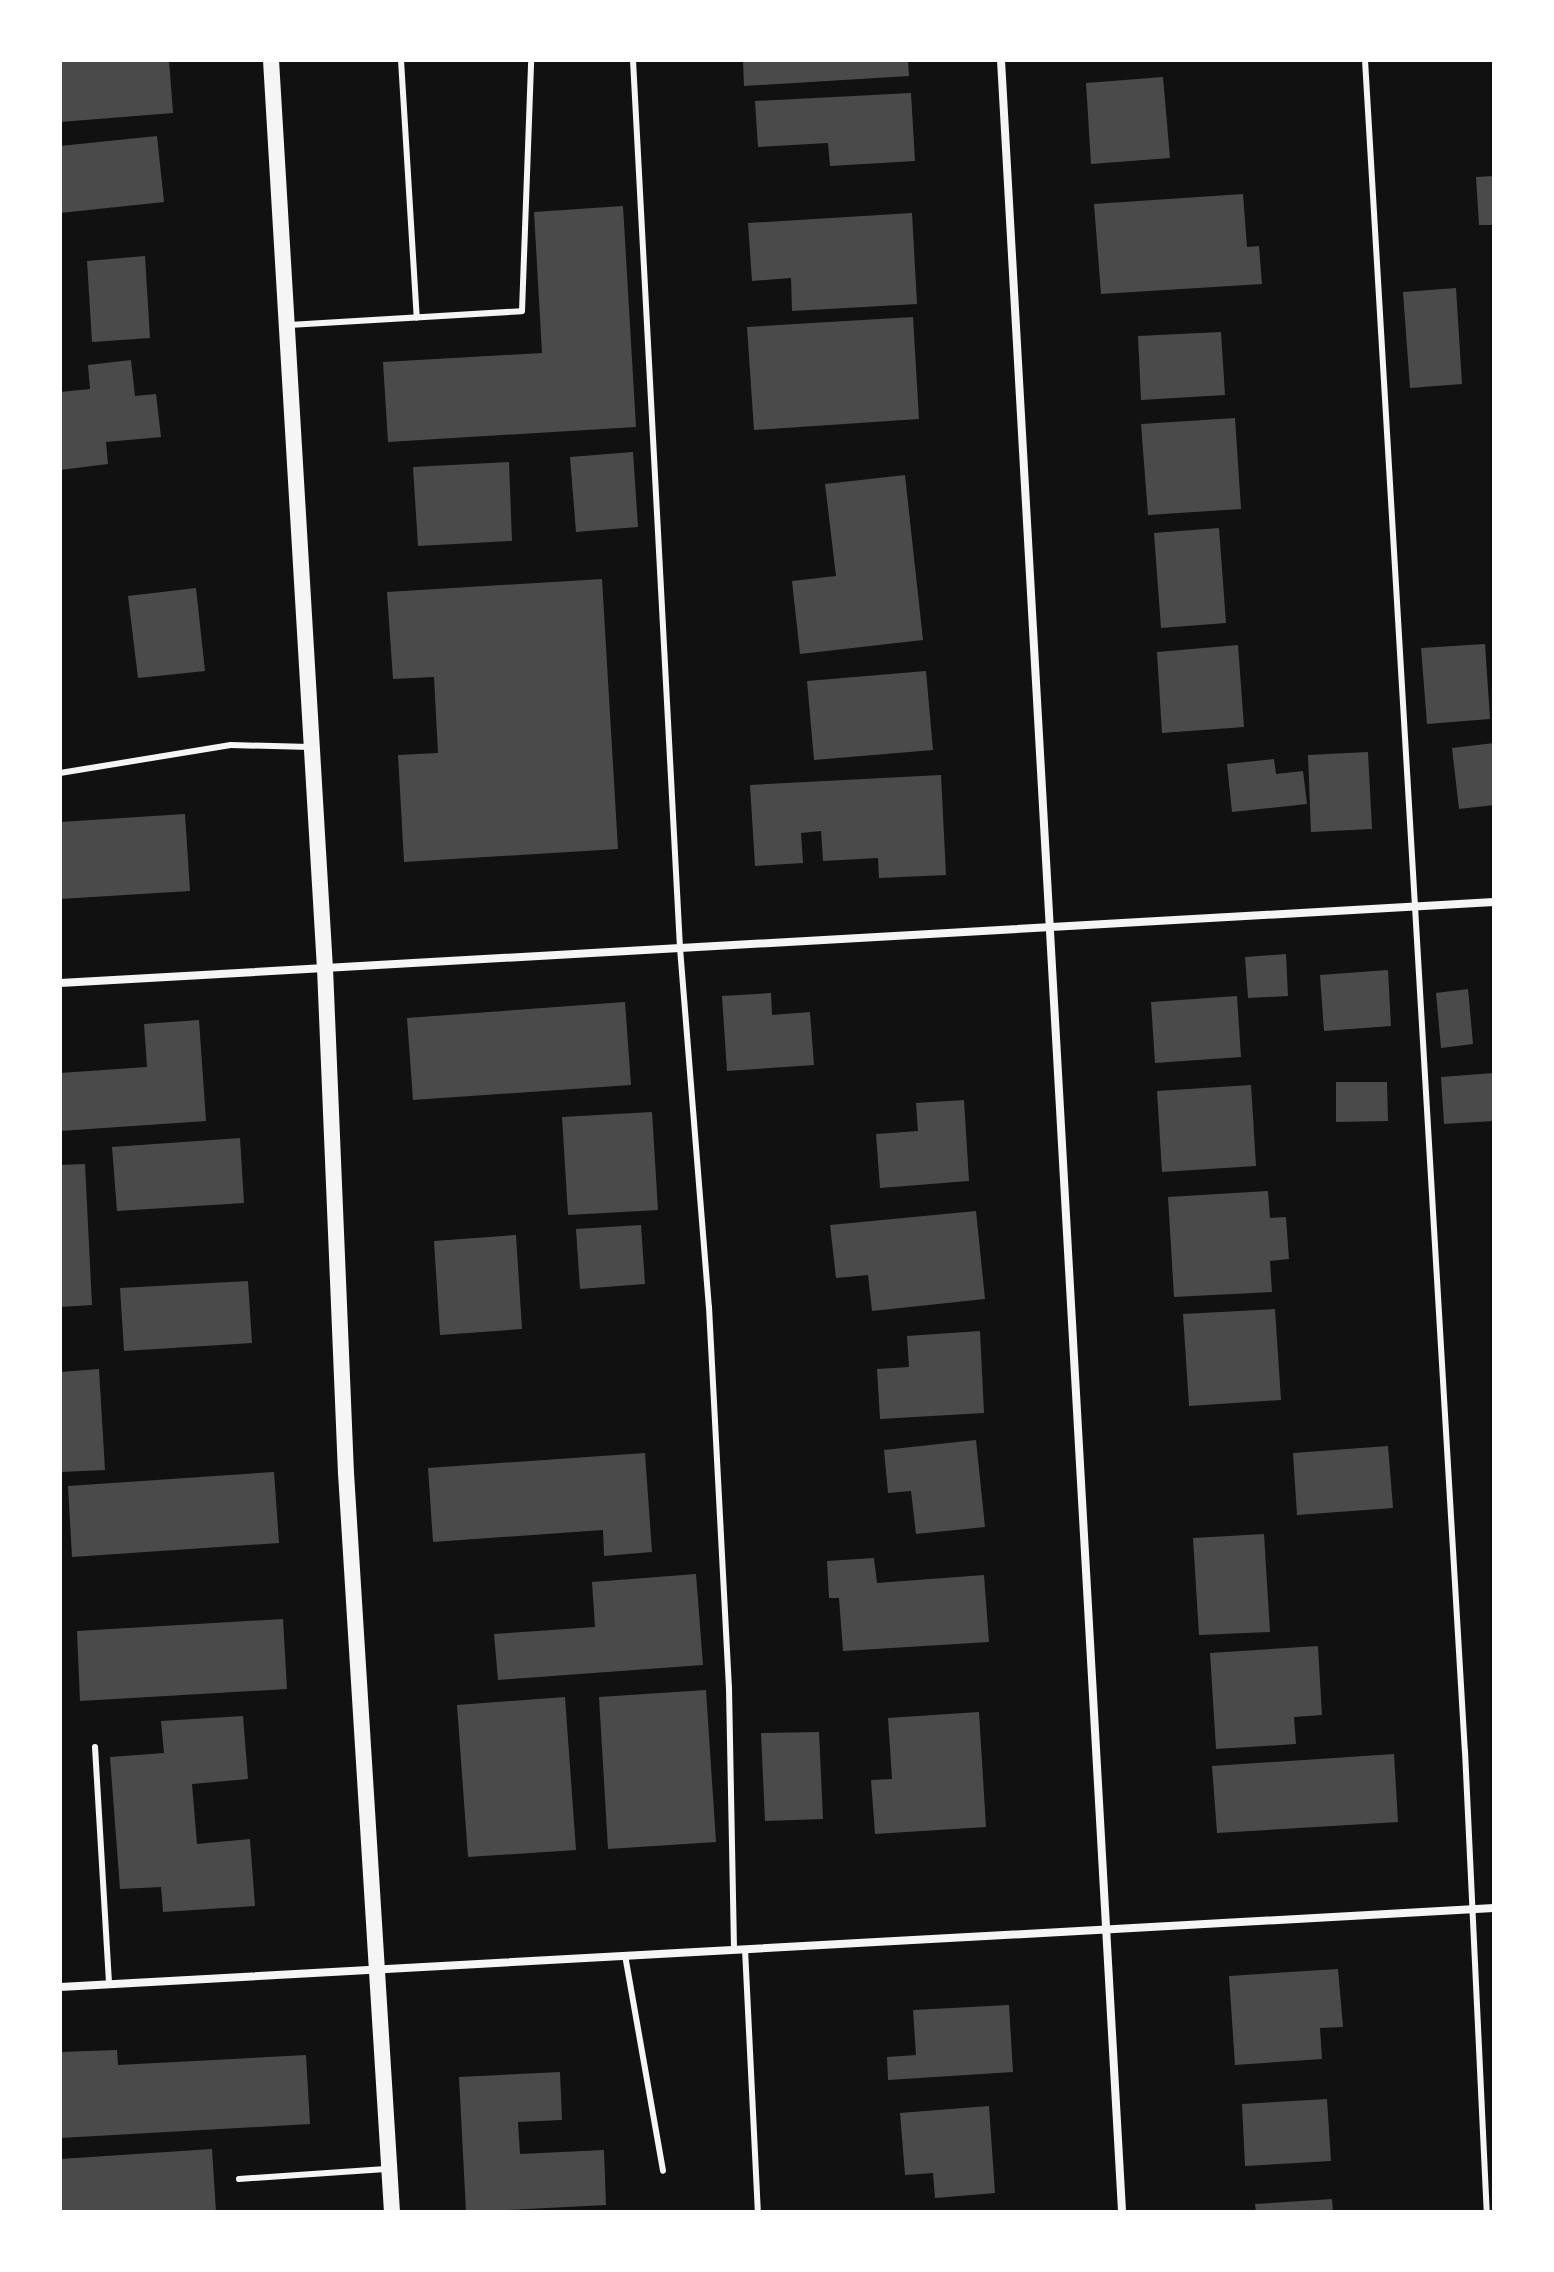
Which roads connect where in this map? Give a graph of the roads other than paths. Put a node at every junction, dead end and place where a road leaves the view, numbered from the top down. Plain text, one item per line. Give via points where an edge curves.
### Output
1 (271, 60) edge
2 (401, 60) edge
3 (531, 60) edge
4 (633, 60) edge
5 (1001, 60) edge
6 (1365, 60) edge
7 (417, 318) junction
8 (287, 326) junction
9 (312, 747) junction
10 (60, 773) edge
11 (1494, 902) edge
12 (1415, 906) junction
13 (1050, 927) junction
14 (680, 948) junction
15 (325, 968) junction
16 (60, 983) edge
17 (95, 1747) dead end
18 (1494, 1908) edge
19 (1471, 1909) junction
20 (1106, 1930) junction
21 (734, 1949) junction
22 (745, 1949) junction
23 (625, 1955) junction
24 (379, 1968) junction
25 (109, 1985) junction
26 (60, 1987) edge
27 (390, 2169) junction
28 (663, 2171) dead end
29 (239, 2179) dead end
30 (392, 2212) edge
31 (758, 2212) edge
32 (1122, 2212) edge
33 (1487, 2212) edge

1 - 8 main road
2 - 7 lane
3 - 7 lane via 522,311
4 - 14 lane
5 - 13 street
6 - 12 lane
7 - 8 lane
8 - 9 main road
9 - 10 lane via 231,745
9 - 15 main road
11 - 12 street
12 - 13 street
12 - 19 lane
13 - 14 street
13 - 20 street
14 - 15 street
14 - 21 lane via 710,1323 729,1688
15 - 16 street
15 - 24 main road via 346,1473
17 - 25 lane
18 - 19 street
19 - 20 street
19 - 33 lane
20 - 22 street
20 - 32 street
21 - 22 street
21 - 23 street
22 - 31 lane
23 - 24 street
23 - 28 lane
24 - 25 street
24 - 27 main road
25 - 26 street
27 - 29 lane
27 - 30 main road

